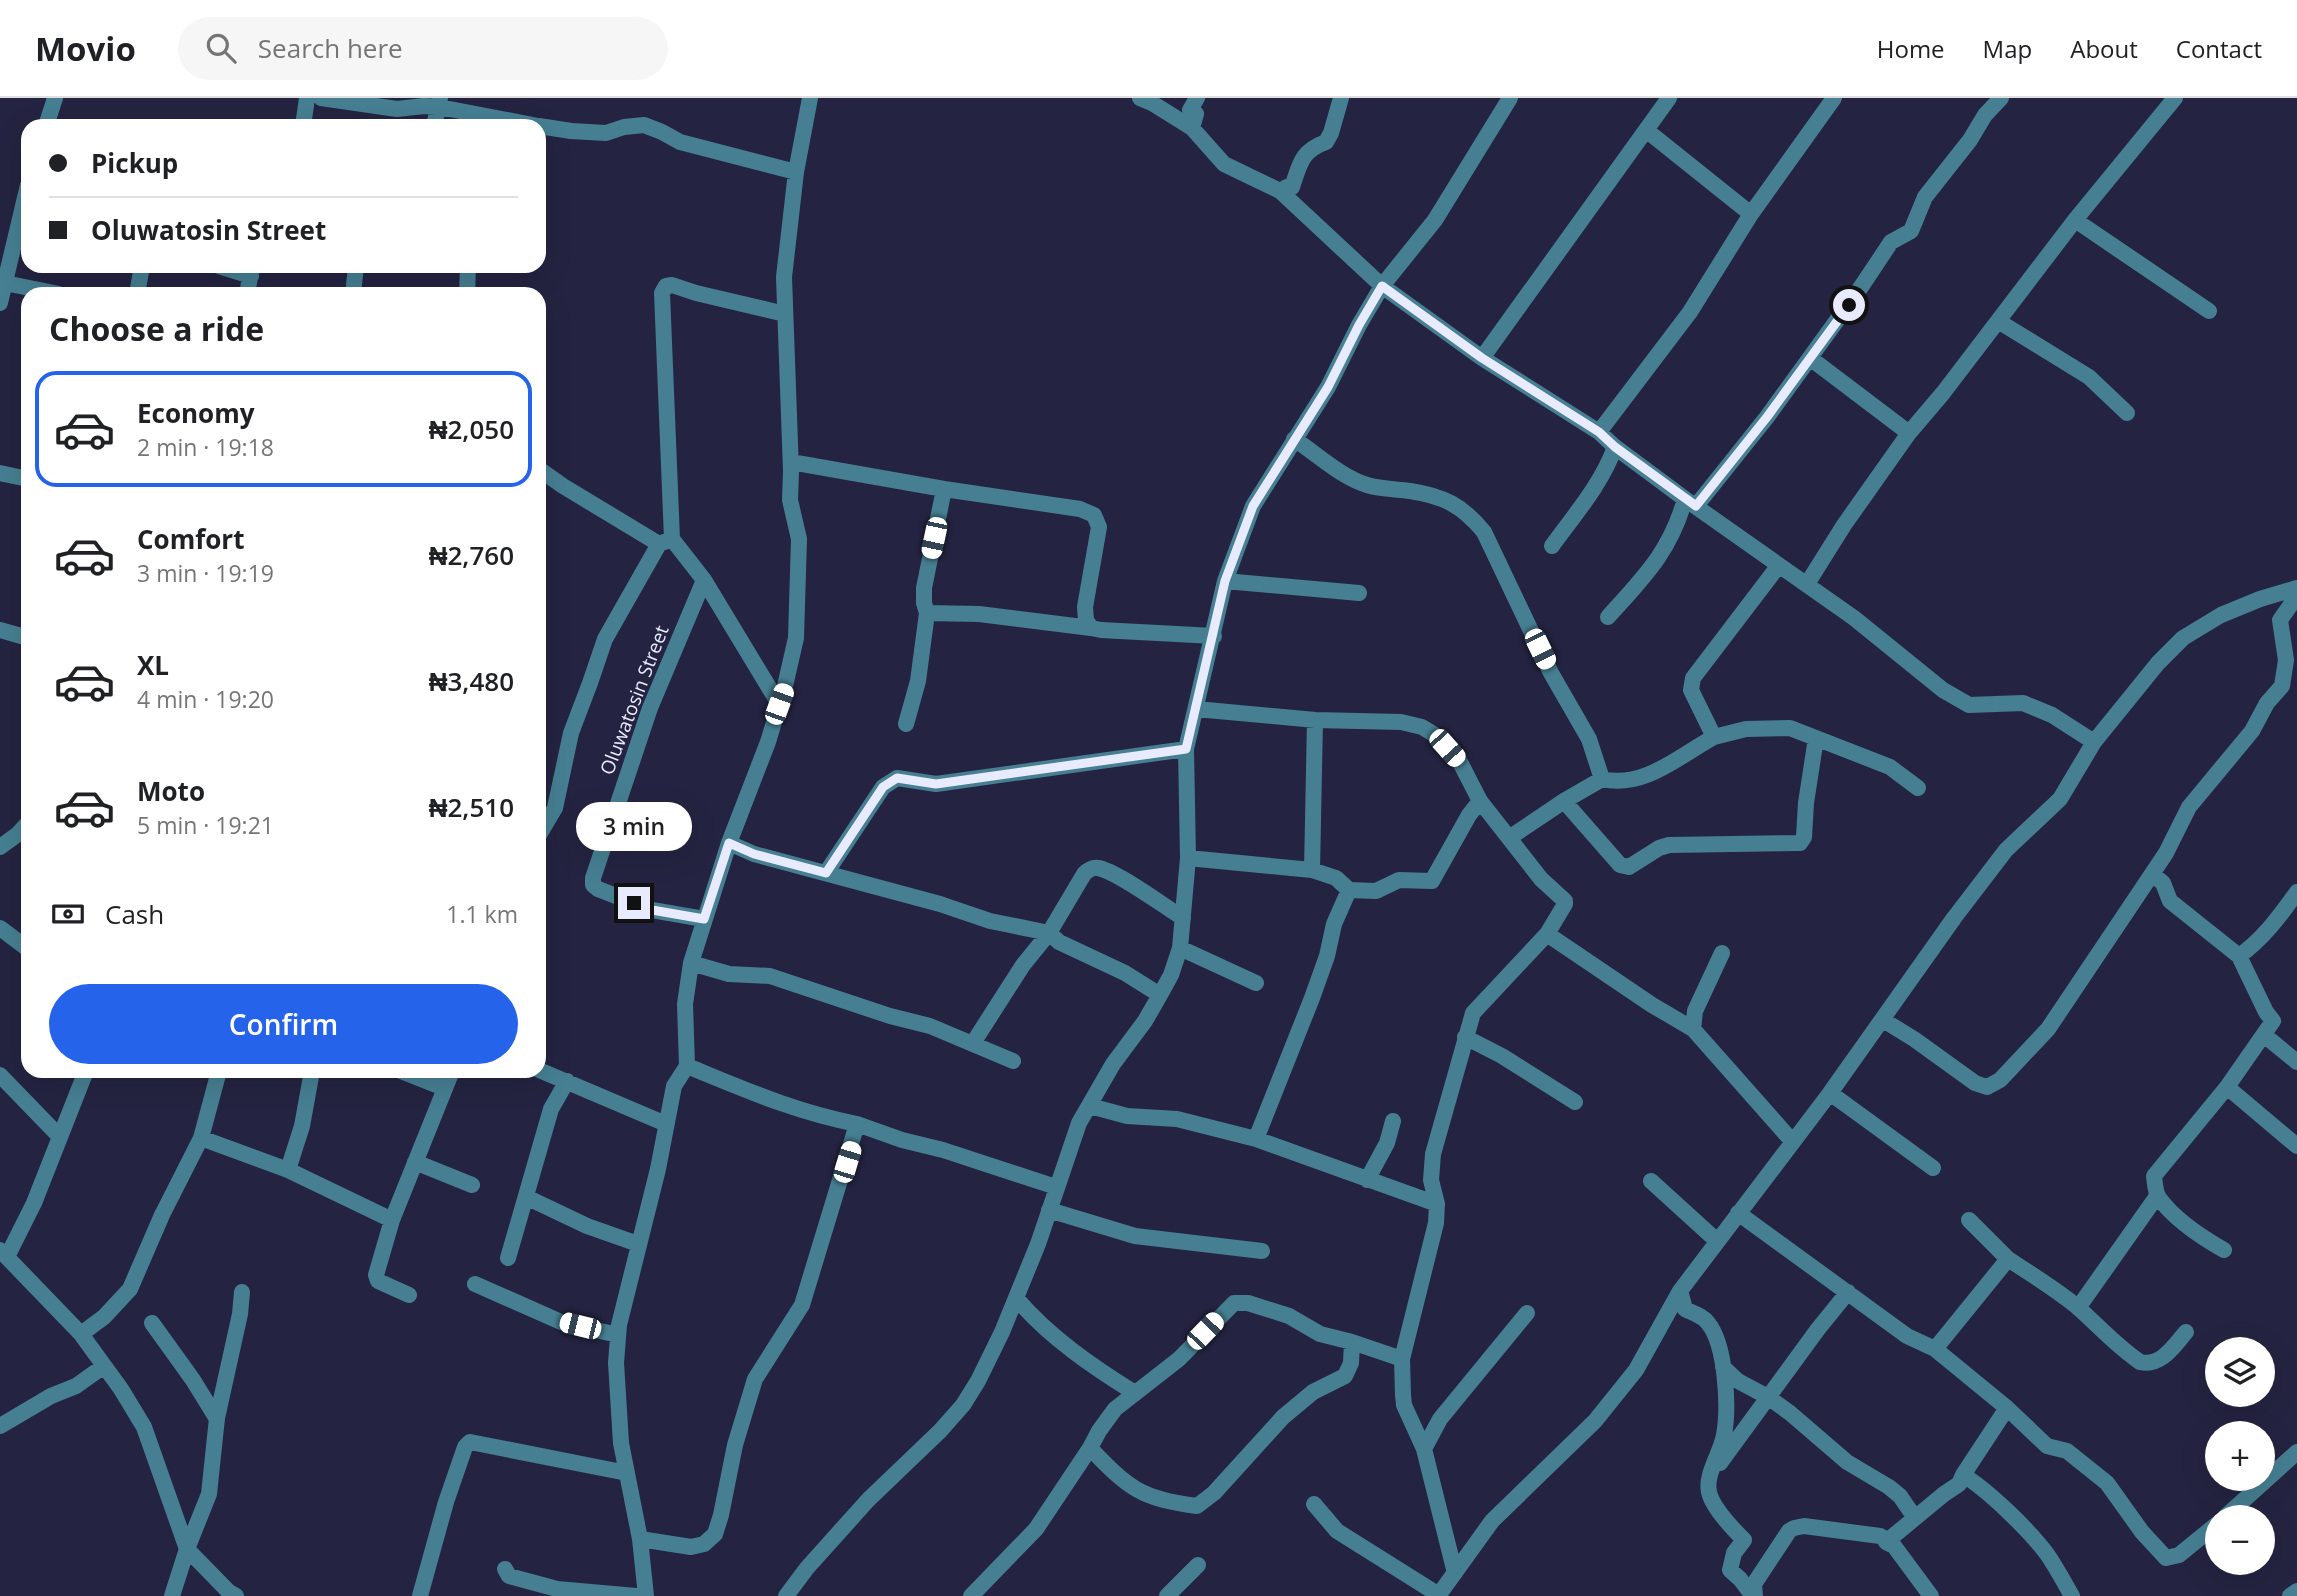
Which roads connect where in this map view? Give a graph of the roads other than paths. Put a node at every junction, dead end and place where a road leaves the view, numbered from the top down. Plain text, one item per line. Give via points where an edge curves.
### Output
1 (55, 98) edge
2 (307, 98) edge
3 (321, 98) edge
4 (810, 98) edge
5 (1140, 98) edge
6 (1197, 98) edge
7 (1341, 98) edge
8 (1510, 98) edge
9 (1670, 98) edge
10 (1834, 98) edge
11 (2001, 98) edge
12 (2175, 98) edge
13 (440, 103) edge
14 (48, 119) edge
15 (304, 119) edge
16 (486, 119) edge
17 (546, 127) edge
18 (1192, 128) junction
19 (1646, 130) junction
20 (796, 172) junction
21 (1280, 191) junction
22 (21, 212) edge
23 (1751, 214) junction
24 (2075, 220) junction
25 (0, 225) edge
26 (17, 228) junction
27 (5, 283) junction
28 (1382, 286) junction
29 (25, 287) edge
30 (0, 303) edge
31 (2208, 311) dead end
32 (785, 314) junction
33 (1998, 321) junction
34 (1482, 358) junction
35 (1810, 358) junction
36 (2127, 413) dead end
37 (1599, 432) junction
38 (1909, 433) junction
39 (1294, 439) junction
40 (1615, 447) junction
41 (791, 462) junction
42 (0, 473) edge
43 (546, 473) edge
44 (21, 478) edge
45 (944, 489) junction
46 (1691, 503) junction
47 (666, 541) junction
48 (1552, 546) dead end
49 (1779, 565) junction
50 (704, 580) junction
51 (1225, 581) junction
52 (1807, 584) junction
53 (2297, 589) edge
54 (1359, 593) dead end
55 (2297, 596) edge
56 (927, 613) junction
57 (1608, 617) dead end
58 (1091, 628) junction
59 (0, 631) edge
60 (21, 636) edge
61 (1214, 636) junction
62 (779, 704) junction
63 (1196, 709) junction
64 (1315, 720) junction
65 (906, 724) dead end
66 (1714, 737) junction
67 (1816, 738) junction
68 (2094, 742) junction
69 (1186, 749) junction
70 (1602, 779) junction
71 (1918, 788) dead end
72 (1564, 801) junction
73 (1480, 802) junction
74 (546, 823) edge
75 (21, 831) edge
76 (1509, 838) junction
77 (729, 843) junction
78 (0, 847) edge
79 (1188, 858) junction
80 (1311, 870) junction
81 (826, 873) junction
82 (2152, 874) junction
83 (1349, 890) junction
84 (2297, 892) edge
85 (1183, 918) junction
86 (704, 919) junction
87 (0, 928) edge
88 (1049, 933) junction
89 (1548, 934) junction
90 (21, 944) edge
91 (1180, 948) junction
92 (1722, 953) dead end
93 (2239, 956) junction
94 (691, 963) junction
95 (1256, 983) dead end
96 (1160, 995) junction
97 (1883, 1020) junction
98 (1693, 1029) junction
99 (2264, 1035) junction
100 (1465, 1037) junction
101 (973, 1043) junction
102 (1013, 1061) dead end
103 (2297, 1062) edge
104 (687, 1066) junction
105 (546, 1073) edge
106 (0, 1075) edge
107 (83, 1078) edge
108 (217, 1078) edge
109 (311, 1078) edge
110 (419, 1078) edge
111 (449, 1078) edge
112 (567, 1081) junction
113 (2227, 1087) junction
114 (444, 1088) junction
115 (1830, 1093) junction
116 (1576, 1102) dead end
117 (1090, 1105) junction
118 (1393, 1121) dead end
119 (666, 1124) junction
120 (858, 1124) junction
121 (59, 1136) junction
122 (201, 1138) junction
123 (1256, 1139) junction
124 (1792, 1141) junction
125 (2297, 1146) edge
126 (415, 1162) junction
127 (1933, 1168) dead end
128 (288, 1170) junction
129 (1367, 1180) junction
130 (1651, 1181) dead end
131 (472, 1185) dead end
132 (1056, 1187) junction
133 (2157, 1196) junction
134 (526, 1197) junction
135 (1437, 1205) junction
136 (1049, 1210) junction
137 (1738, 1213) junction
138 (392, 1220) junction
139 (1969, 1220) dead end
140 (1717, 1241) junction
141 (638, 1244) junction
142 (2224, 1250) dead end
143 (1262, 1251) dead end
144 (4, 1254) edge
145 (508, 1258) dead end
146 (2008, 1259) junction
147 (475, 1284) dead end
148 (1680, 1290) junction
149 (242, 1292) dead end
150 (1848, 1292) junction
151 (409, 1295) dead end
152 (1016, 1298) junction
153 (2078, 1308) junction
154 (1527, 1313) dead end
155 (152, 1323) dead end
156 (2186, 1332) dead end
157 (81, 1334) junction
158 (618, 1335) junction
159 (1352, 1342) junction
160 (1935, 1349) junction
161 (1402, 1359) junction
162 (104, 1366) junction
163 (1723, 1367) junction
164 (1135, 1393) junction
165 (1768, 1396) junction
166 (2007, 1408) junction
167 (217, 1419) junction
168 (0, 1426) edge
169 (1090, 1448) junction
170 (1424, 1449) junction
171 (2297, 1452) edge
172 (627, 1473) junction
173 (1963, 1475) junction
174 (1710, 1476) junction
175 (1314, 1504) dead end
176 (2238, 1505) edge
177 (1915, 1518) junction
178 (2205, 1534) edge
179 (640, 1539) junction
180 (1886, 1542) junction
181 (187, 1549) junction
182 (1198, 1565) dead end
183 (505, 1569) dead end
184 (1455, 1573) junction
185 (2297, 1591) edge
186 (1444, 1594) edge
187 (172, 1596) edge
188 (236, 1596) edge
189 (419, 1596) edge
190 (636, 1596) edge
191 (646, 1596) edge
192 (786, 1596) edge
193 (971, 1596) edge
194 (1167, 1596) edge
195 (1754, 1596) edge
196 (1930, 1596) edge
197 (2072, 1596) edge
198 (2290, 1596) edge

1 - 14 street
2 - 15 street
3 - 13 street via 397,109
4 - 20 street
5 - 18 street
6 - 18 street via 1190,110 1196,114
7 - 21 street via 1326,142 1312,147 1302,158 1292,187
8 - 28 street via 1435,220
9 - 19 street
10 - 23 street
11 - 35 street via 1925,197 1911,230 1891,242
12 - 24 street
13 - 16 street
17 - 20 street via 606,133 645,125 680,142
18 - 21 street via 1224,164
19 - 23 street
19 - 34 street
20 - 32 street via 784,277
21 - 28 street
22 - 26 street
23 - 37 street via 1690,312
24 - 31 street
24 - 33 street
25 - 26 street
26 - 27 street
27 - 29 street
27 - 30 street
28 - 34 street
28 - 39 street via 1328,387
32 - 41 street
32 - 47 street via 672,285 662,293
33 - 36 street via 2089,377
33 - 38 street
34 - 37 street
35 - 38 street
35 - 46 street via 1767,417
37 - 40 street
38 - 52 street
39 - 51 street via 1253,506
39 - 70 street via 1367,485 1445,500 1469,514 1484,532 1551,673 1590,739
40 - 46 street
40 - 48 street via 1595,489
41 - 45 street
41 - 62 street via 790,500 799,539 798,615
42 - 44 street
43 - 47 street
45 - 56 street via 924,588
45 - 58 street via 1094,514 1099,527 1085,607
46 - 49 street
46 - 57 street via 1663,554
47 - 50 street
47 - 74 street via 604,639 571,733 555,808
49 - 52 street
49 - 66 street via 1693,678 1691,690
50 - 62 street
50 - 86 street, Oluwatosin Street via 650,708 593,878 598,890 641,906
51 - 54 street
51 - 61 street
52 - 68 street via 1943,690 1969,705 2023,703
53 - 68 street via 2221,615 2183,638
55 - 82 street via 2280,621 2286,660 2282,686 2252,731 2189,807
56 - 58 street via 978,614
56 - 65 street via 918,681
58 - 61 street
59 - 60 street
61 - 63 street
62 - 77 street
63 - 64 street
63 - 69 street
64 - 73 street via 1401,722 1422,727 1460,762
64 - 80 street
66 - 67 street via 1746,729 1790,728
66 - 70 street via 1647,777 1614,782
67 - 71 street via 1891,767
67 - 72 street via 1800,843 1669,845 1629,867 1620,865
68 - 97 street via 2060,799 2006,850
69 - 79 street
69 - 81 street via 936,784 897,778 883,787
70 - 72 street
72 - 76 street
73 - 76 street
73 - 83 street via 1432,881 1399,880 1376,891
75 - 78 street
76 - 89 street via 1565,901
77 - 81 street
77 - 86 street
79 - 80 street
79 - 85 street
80 - 83 street via 1336,878
81 - 88 street
82 - 93 street via 2163,883 2170,901
82 - 97 street via 2048,1029 2000,1080 1987,1087 1975,1083
83 - 123 street
84 - 93 street via 2278,920
85 - 88 street via 1097,868 1084,874
85 - 91 street
86 - 94 street
87 - 90 street
88 - 96 street
88 - 101 street
89 - 98 street
89 - 100 street via 1474,1013
91 - 95 street
91 - 96 street
92 - 98 street via 1695,1011
93 - 99 street via 2273,1021
94 - 101 street via 729,974 770,976
94 - 104 street via 685,1004
96 - 117 street
97 - 115 street
98 - 124 street
99 - 103 street
99 - 113 street
100 - 116 street
100 - 135 street via 1433,1154 1431,1180
101 - 102 street
104 - 119 street via 674,1086
104 - 120 street via 782,1105
105 - 112 street
106 - 121 street
107 - 121 street
108 - 122 street
109 - 128 street
110 - 114 street
111 - 114 street
112 - 119 street
112 - 134 street via 551,1109
113 - 125 street
113 - 133 street via 2154,1176
114 - 126 street
115 - 124 street
115 - 127 street
117 - 123 street via 1127,1116 1177,1119
117 - 132 street
118 - 129 street
119 - 141 street
120 - 132 street
120 - 179 street via 802,1305 755,1380 715,1534 704,1544 691,1547
121 - 144 street via 34,1203
122 - 128 street
122 - 157 street via 130,1289
123 - 129 street
124 - 137 street
126 - 131 street
126 - 138 street
128 - 138 street
129 - 135 street
130 - 140 street
132 - 136 street
133 - 142 street via 2181,1220
133 - 153 street
134 - 141 street
134 - 145 street
135 - 161 street
136 - 143 street via 1135,1236
136 - 152 street
137 - 140 street
137 - 150 street
138 - 151 street via 376,1278
139 - 146 street
140 - 148 street
141 - 158 street
144 - 157 street
146 - 153 street
146 - 160 street
147 - 158 street via 561,1322
148 - 163 street via 1685,1309 1706,1320 1714,1332
148 - 184 street via 1636,1370 1595,1421 1492,1521
149 - 167 street
150 - 160 street via 1907,1336
150 - 165 street
152 - 164 street via 1094,1367
152 - 192 street via 963,1405 869,1500
153 - 156 street via 2140,1362 2158,1361
154 - 170 street via 1440,1419
155 - 167 street
157 - 162 street
158 - 172 street via 621,1443
159 - 161 street
159 - 164 street via 1320,1334 1289,1316 1234,1303 1179,1359
159 - 169 street via 1345,1376 1313,1392 1283,1417 1197,1506 1135,1490
160 - 166 street
161 - 170 street via 1404,1405
162 - 168 street
162 - 181 street via 144,1427
163 - 165 street via 1738,1381
163 - 174 street via 1724,1435
164 - 169 street via 1115,1409
165 - 174 street
165 - 177 street via 1847,1462 1900,1496
166 - 173 street
166 - 178 street via 2047,1446 2067,1451 2107,1483 2166,1558 2179,1555
167 - 181 street via 209,1494
169 - 193 street via 1036,1530
170 - 184 street
171 - 176 street
172 - 179 street
172 - 189 street via 470,1443 446,1502
173 - 177 street via 1959,1484
173 - 197 street via 2031,1536
174 - 195 street via 1709,1493 1744,1541 1734,1553 1730,1570
175 - 186 street via 1337,1531
177 - 180 street
179 - 191 street
180 - 195 street via 1869,1534 1794,1528 1754,1584
180 - 196 street via 1894,1546
181 - 187 street
181 - 188 street
182 - 194 street
183 - 190 street via 509,1576 557,1589
184 - 186 street
185 - 198 street

